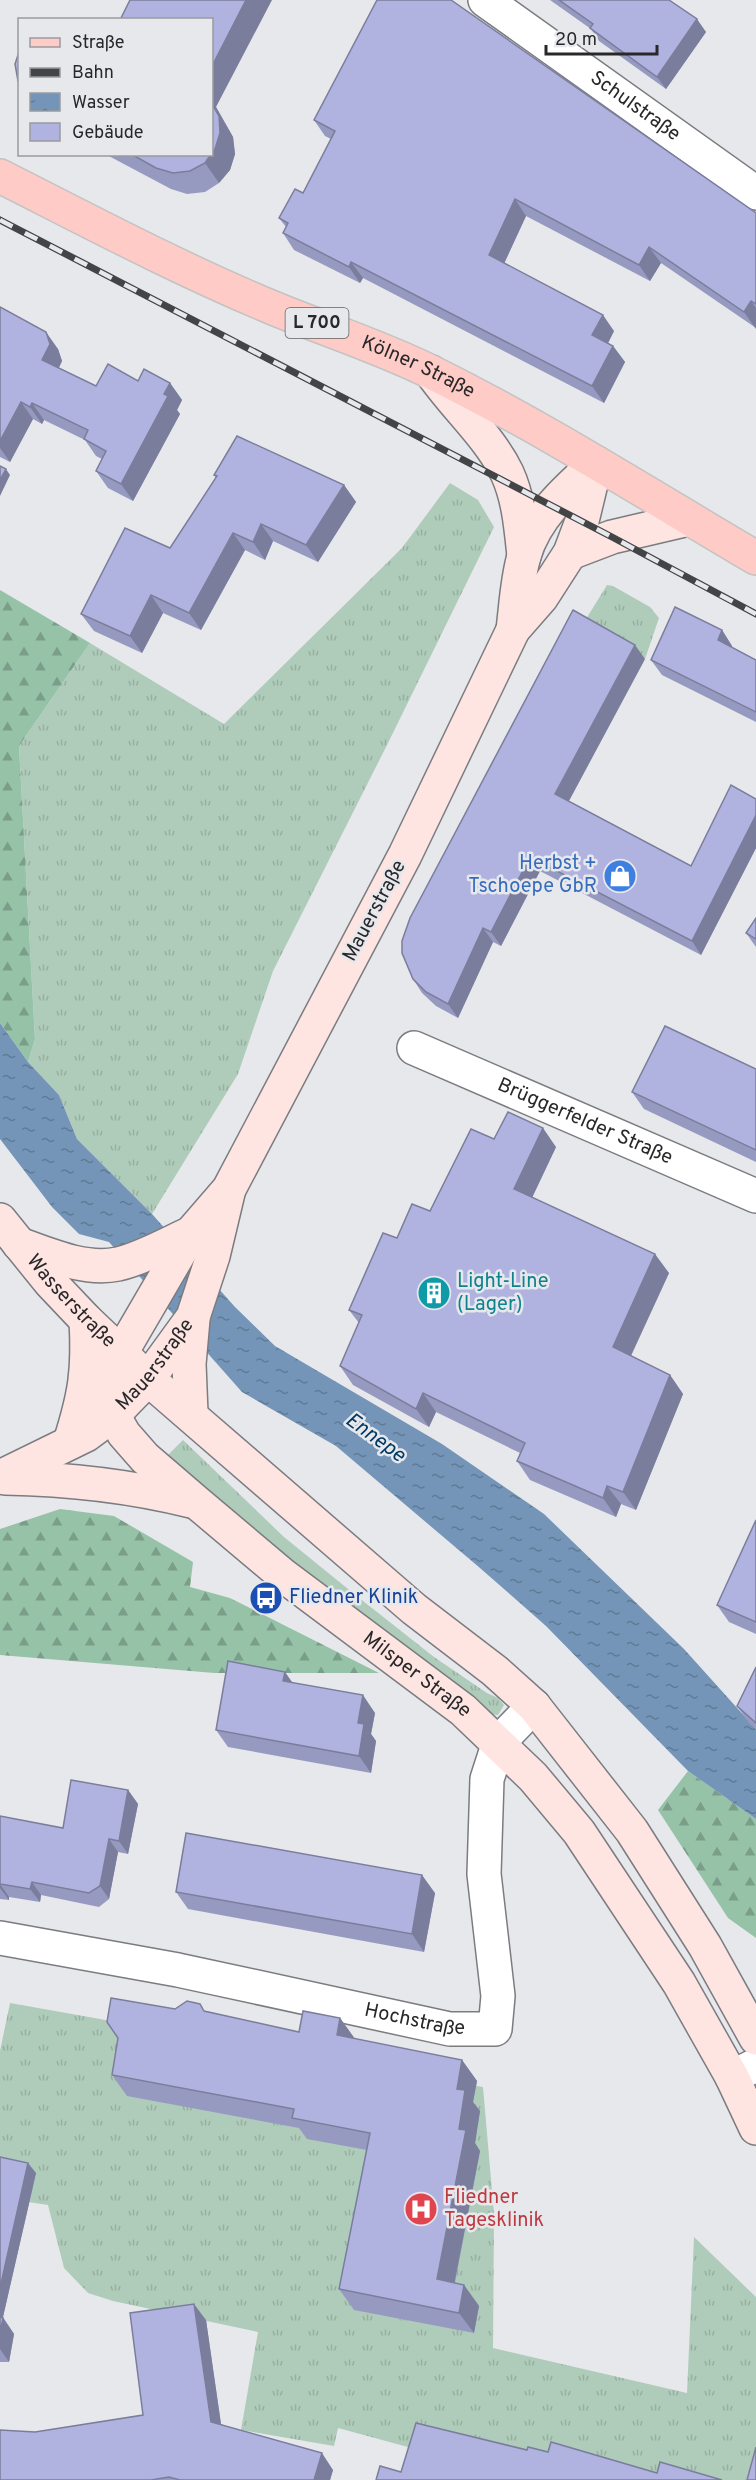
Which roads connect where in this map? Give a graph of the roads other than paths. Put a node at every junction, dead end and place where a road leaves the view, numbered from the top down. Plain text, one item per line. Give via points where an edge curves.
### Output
1 (485, 0) edge
2 (0, 176) edge
3 (756, 193) edge
4 (432, 372) junction
5 (596, 463) junction
6 (689, 519) junction
7 (570, 553) junction
8 (524, 556) junction
9 (756, 558) edge
10 (513, 630) junction
11 (414, 1048) dead end
12 (229, 1189) junction
13 (756, 1196) edge
14 (9, 1232) edge
15 (191, 1233) junction
16 (86, 1320) junction
17 (128, 1339) junction
18 (179, 1357) junction
19 (148, 1379) junction
20 (191, 1413) junction
21 (113, 1415) junction
22 (70, 1442) junction
23 (0, 1478) edge
24 (195, 1502) junction
25 (534, 1706) junction
26 (499, 1742) junction
27 (0, 1938) edge
28 (751, 2018) edge
29 (707, 2031) junction
30 (744, 2071) edge
31 (756, 2128) edge

1 - 3 street, Schulstraße
2 - 4 main road, Kölner Straße / L 700 via 218,283
4 - 5 main road, Kölner Straße / L 700
4 - 8 main road via 506,472 521,521
5 - 6 main road, Kölner Straße / L 700
5 - 7 main road, Mauerstraße
5 - 8 main road, Mauerstraße via 552,505
6 - 7 main road via 612,537
6 - 9 main road, Kölner Straße / L 700
7 - 10 main road, Mauerstraße via 541,598
8 - 10 main road, Mauerstraße
10 - 12 main road, Mauerstraße via 405,855
11 - 13 street, Brüggerfelder Straße
12 - 15 main road, Mauerstraße
12 - 18 main road, Mauerstraße via 213,1256
14 - 15 main road via 83,1264 116,1264 134,1259
14 - 16 main road, Wasserstraße
15 - 17 main road, Mauerstraße
16 - 17 main road, Wasserstraße
16 - 22 main road via 87,1379
17 - 19 main road
17 - 21 main road via 111,1394
18 - 19 main road, Mauerstraße
18 - 20 main road
19 - 20 main road
19 - 21 main road, Mauerstraße
20 - 25 main road via 414,1608
21 - 22 main road, Mauerstraße
21 - 24 main road, Milsper Straße via 145,1458
22 - 23 main road, Mauerstraße
23 - 24 main road via 108,1485
24 - 26 main road, Milsper Straße
25 - 26 street, Hochstraße
25 - 28 main road via 632,1831
26 - 27 street, Hochstraße via 487,1779 484,1874 498,1996 495,2029 450,2029 178,1970
26 - 29 main road, Milsper Straße via 579,1832
28 - 29 street
29 - 30 main road, Milsper Straße
30 - 31 main road, Milsper Straße

